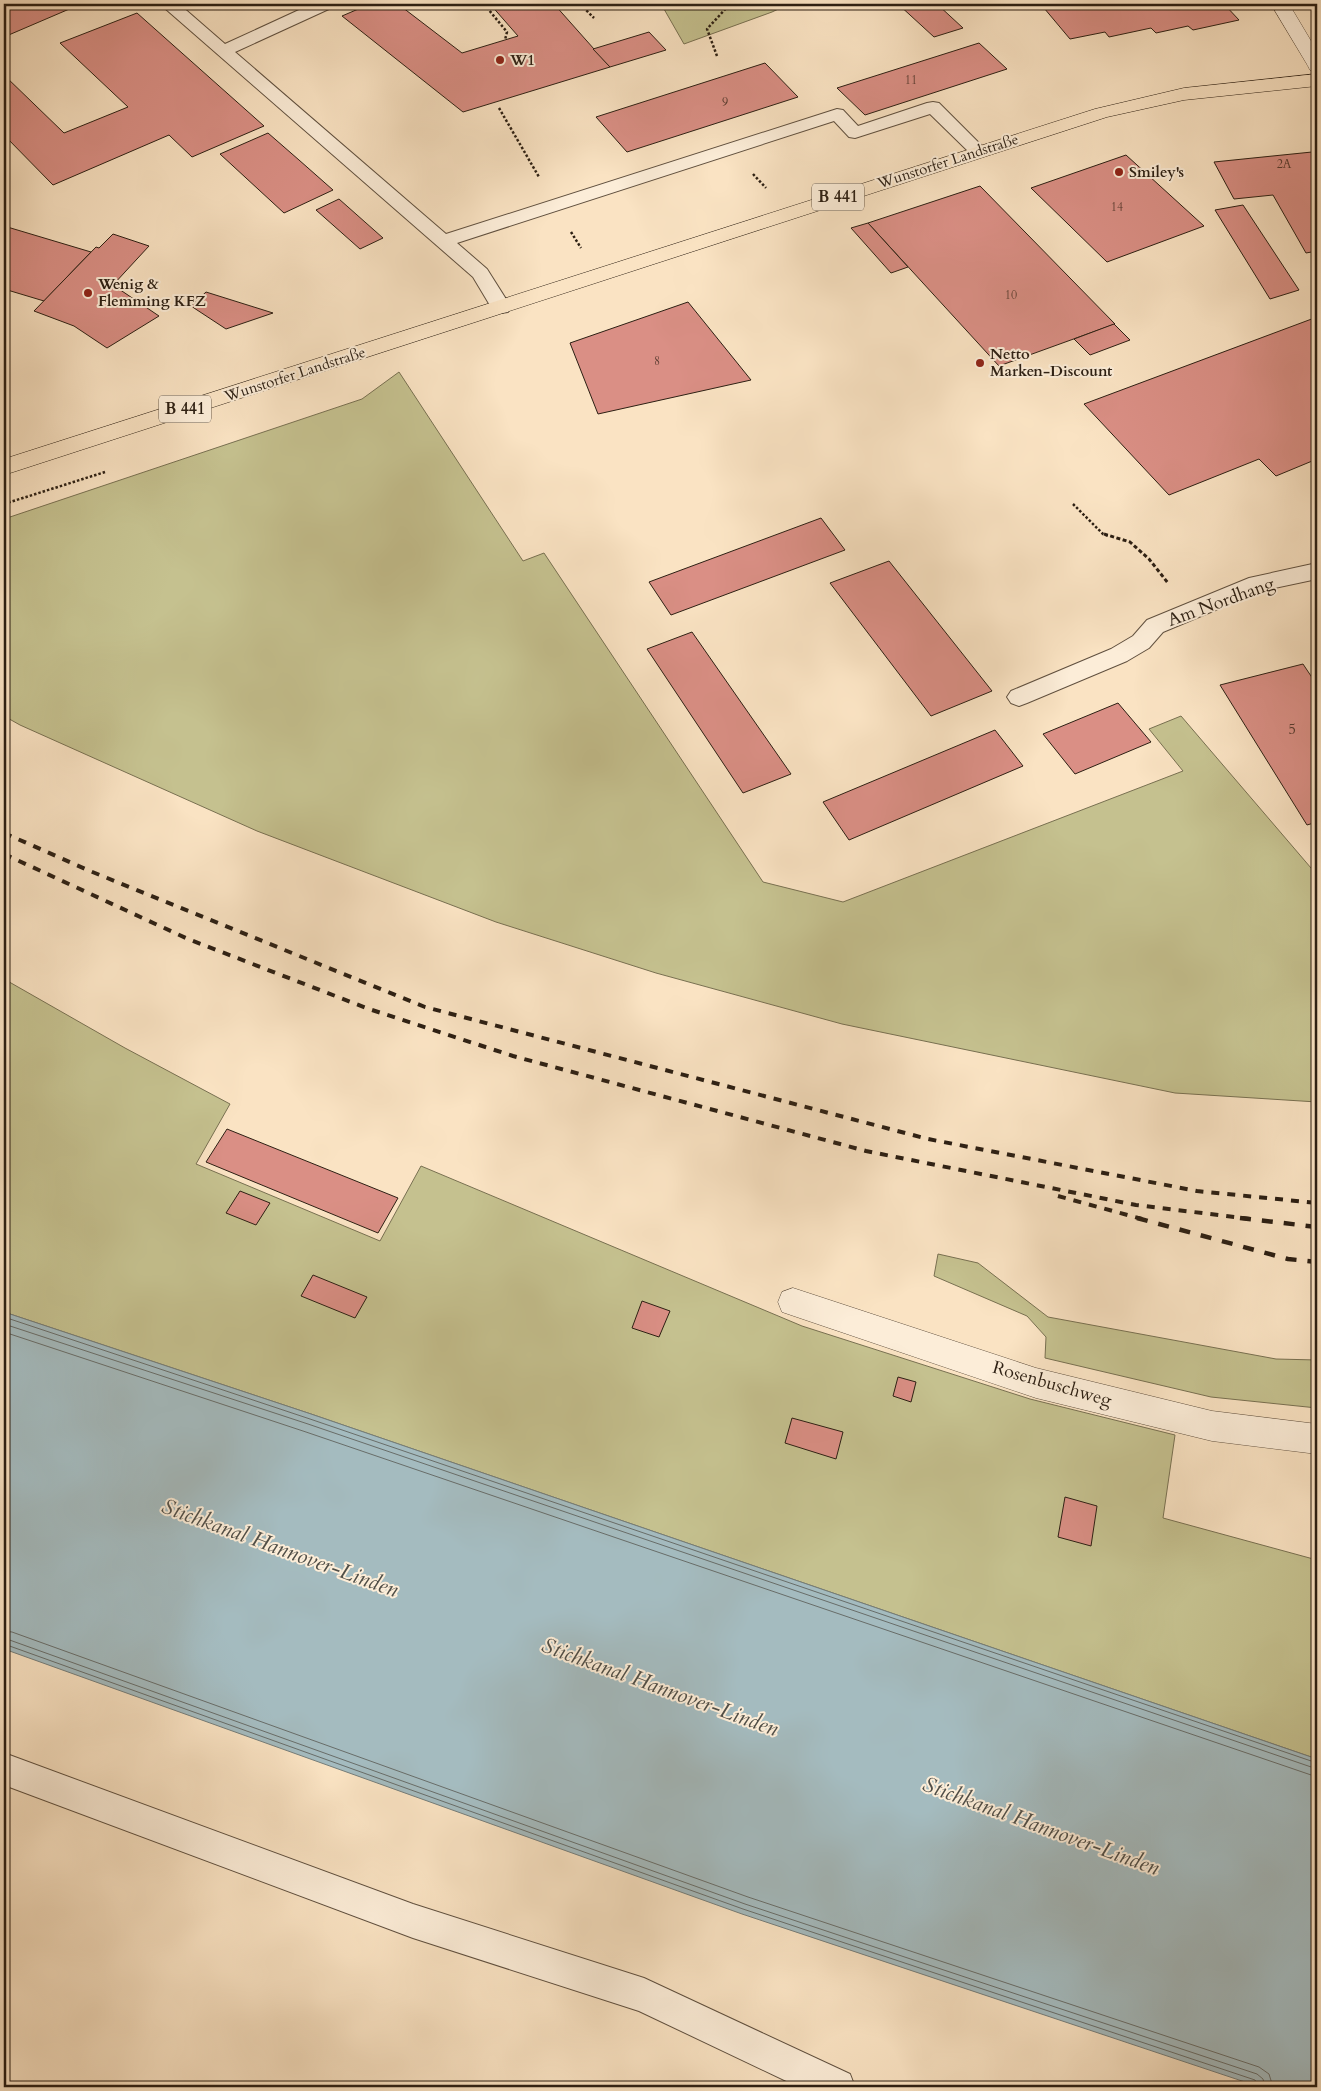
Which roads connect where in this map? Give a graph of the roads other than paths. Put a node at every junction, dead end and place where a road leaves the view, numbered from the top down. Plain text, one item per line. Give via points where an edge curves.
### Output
1 (169, 4) edge
2 (325, 4) edge
3 (1280, 4) edge
4 (224, 51) junction
5 (1317, 66) edge
6 (1317, 80) edge
7 (978, 152) junction
8 (443, 241) junction
9 (501, 307) junction
10 (4, 467) edge
11 (1317, 572) edge
12 (1019, 697) dead end
13 (793, 1302) dead end
14 (1317, 1439) edge
15 (4, 1769) edge
16 (837, 2087) edge

1 - 4 lane
2 - 4 lane
3 - 5 street
4 - 8 lane
6 - 7 main road, Wunstorfer Landstraße / B 441 via 1184,94 1123,107
7 - 8 lane via 933,107 855,133 837,114
7 - 9 main road, Wunstorfer Landstraße / B 441
8 - 9 lane via 480,273
9 - 10 main road, Wunstorfer Landstraße / B 441
11 - 12 lane, Am Nordhang via 1258,584 1155,626 1141,642 1119,655
13 - 14 street, Rosenbuschweg via 1036,1383 1212,1426
15 - 16 lane via 413,1921 644,1995

